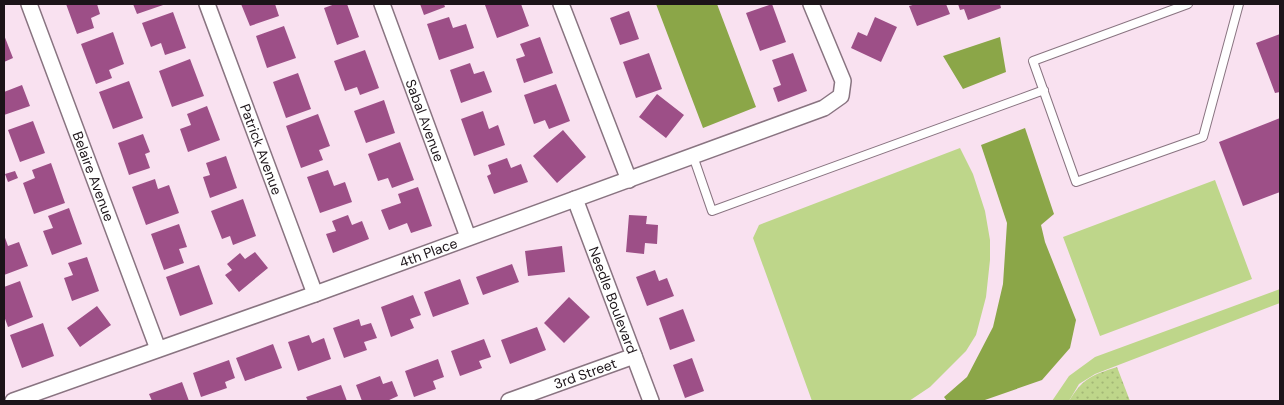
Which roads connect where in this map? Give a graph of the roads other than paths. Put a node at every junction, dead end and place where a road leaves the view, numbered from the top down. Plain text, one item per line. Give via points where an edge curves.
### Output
1 (30, 4) edge
2 (207, 4) edge
3 (382, 4) edge
4 (560, 4) edge
5 (1188, 4) edge
6 (1239, 4) edge
7 (814, 5) edge
8 (1044, 90) junction
9 (693, 156) junction
10 (629, 180) junction
11 (575, 200) junction
12 (468, 237) junction
13 (315, 294) junction
14 (158, 349) junction
15 (634, 356) junction
16 (14, 401) edge
17 (509, 401) edge
18 (651, 401) edge

1 - 14 street, Belaire Avenue
2 - 13 street, Patrick Avenue
3 - 12 street, Sabal Avenue
4 - 10 street
5 - 8 lane via 1033,61
6 - 8 lane via 1203,137 1076,182
7 - 9 street, 4th Place via 842,81 841,96 824,108
8 - 9 lane via 712,211
9 - 10 street, 4th Place
10 - 11 street, 4th Place
11 - 12 street, 4th Place
11 - 15 street, Needle Boulevard
12 - 13 street, 4th Place
13 - 14 street, 4th Place
14 - 16 street, 4th Place
15 - 17 street, 3rd Street
15 - 18 street, Needle Boulevard

